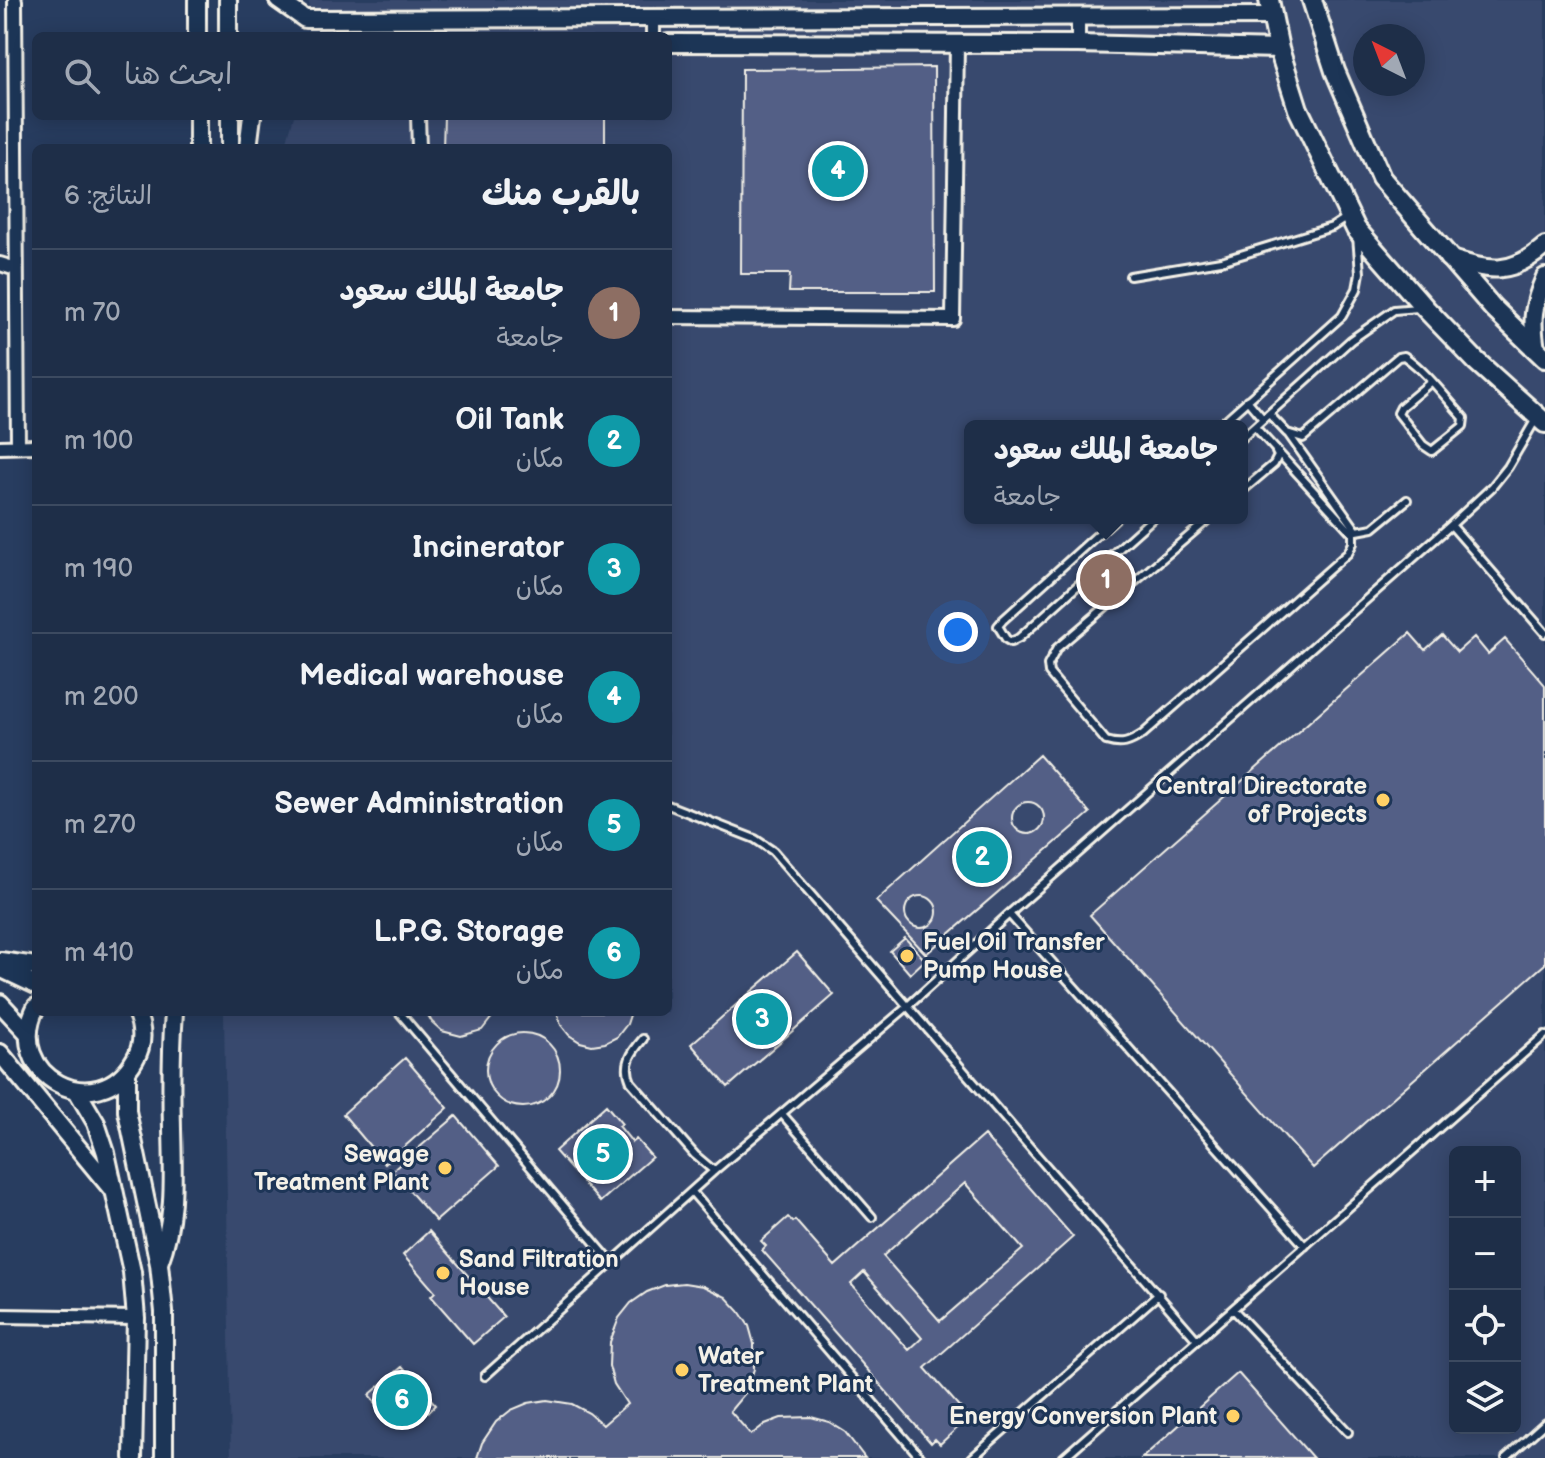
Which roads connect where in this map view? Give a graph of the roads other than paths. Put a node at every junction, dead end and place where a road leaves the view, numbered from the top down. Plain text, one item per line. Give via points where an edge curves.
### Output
1 (15, 0) edge
2 (197, 0) edge
3 (228, 0) edge
4 (278, 0) edge
5 (1312, 0) edge
6 (1271, 8) edge
7 (653, 16) junction
8 (1078, 17) junction
9 (336, 27) edge
10 (197, 32) edge
11 (228, 32) edge
12 (653, 32) edge
13 (0, 39) edge
14 (672, 43) edge
15 (15, 44) junction
16 (957, 44) junction
17 (1078, 44) junction
18 (1279, 49) junction
19 (198, 120) edge
20 (230, 120) edge
21 (252, 120) edge
22 (418, 120) edge
23 (198, 144) edge
24 (230, 144) edge
25 (248, 144) edge
26 (419, 144) edge
27 (1353, 222) junction
28 (1545, 246) edge
29 (1448, 258) junction
30 (0, 264) edge
31 (16, 269) junction
32 (1130, 276) dead end
33 (1545, 277) edge
34 (1426, 309) junction
35 (672, 317) edge
36 (1540, 353) edge
37 (1431, 382) junction
38 (1247, 400) junction
39 (1266, 416) junction
40 (1225, 420) edge
41 (1541, 420) edge
42 (1255, 427) junction
43 (1248, 433) edge
44 (1287, 433) junction
45 (18, 446) junction
46 (32, 446) edge
47 (0, 447) edge
48 (1275, 449) junction
49 (1248, 486) edge
50 (1407, 500) dead end
51 (1109, 524) edge
52 (1146, 524) edge
53 (1203, 524) edge
54 (1451, 525) junction
55 (1545, 633) edge
56 (672, 807) edge
57 (1009, 914) junction
58 (0, 961) edge
59 (32, 965) edge
60 (0, 968) edge
61 (32, 983) edge
62 (0, 1003) edge
63 (907, 1007) junction
64 (33, 1016) edge
65 (138, 1016) edge
66 (174, 1016) edge
67 (402, 1016) edge
68 (28, 1033) junction
69 (1545, 1035) edge
70 (643, 1039) dead end
71 (0, 1053) edge
72 (127, 1073) junction
73 (77, 1091) junction
74 (782, 1114) junction
75 (714, 1171) junction
76 (114, 1192) junction
77 (692, 1192) junction
78 (872, 1217) dead end
79 (1305, 1246) junction
80 (612, 1263) junction
81 (159, 1264) junction
82 (1159, 1294) junction
83 (1233, 1309) junction
84 (0, 1316) edge
85 (136, 1318) junction
86 (1197, 1340) junction
87 (485, 1376) dead end
88 (1545, 1423) edge
89 (1348, 1432) dead end
90 (133, 1458) edge
91 (164, 1458) edge
92 (921, 1458) edge
93 (972, 1458) edge
94 (1063, 1458) edge
95 (1506, 1458) edge

1 - 15 street
2 - 10 street
3 - 11 street
4 - 9 street via 305,19
5 - 29 main road via 1335,71 1381,178
6 - 8 street
6 - 18 main road
7 - 8 street
7 - 9 street
7 - 12 street
8 - 17 street
13 - 15 street
14 - 16 street
15 - 31 street
16 - 17 street
16 - 35 street via 953,319
17 - 18 street
18 - 27 main road via 1298,109
19 - 23 street
20 - 24 street
21 - 25 street
22 - 26 street
27 - 32 lane via 1221,261
27 - 34 main road
27 - 38 lane via 1360,273 1342,316
28 - 29 street via 1504,269 1484,270
29 - 36 main road
30 - 31 street
31 - 45 street
33 - 36 street via 1532,322
34 - 39 lane via 1394,310 1351,340
34 - 41 main road
37 - 37 lane via 1464,418 1463,426 1432,451 1398,413
37 - 44 lane via 1412,362 1398,357 1303,438
38 - 39 lane
38 - 40 lane
39 - 42 lane
39 - 44 lane
41 - 54 lane via 1492,487
42 - 43 lane
42 - 48 lane
44 - 50 lane via 1357,531 1373,528
45 - 46 street
45 - 47 street
48 - 49 lane via 1274,464
48 - 53 lane via 1353,534 1348,553 1143,734 1129,743 1106,741 1049,673 1048,665 1057,648
51 - 52 lane via 1003,620 998,626 1006,639 1019,638
54 - 55 lane
54 - 57 lane
56 - 63 lane via 767,846
57 - 63 lane
57 - 79 lane
58 - 59 street
60 - 61 street
62 - 68 street
63 - 74 lane
63 - 82 lane
64 - 68 street
65 - 72 street via 140,1051
66 - 81 street via 173,1204
67 - 80 lane
68 - 73 street via 41,1071
69 - 79 lane
70 - 75 lane via 628,1060 631,1082
71 - 76 street
72 - 73 street via 95,1091
72 - 81 street via 127,1111
73 - 76 street via 96,1123
74 - 75 lane
74 - 78 lane
75 - 77 lane
76 - 85 street
77 - 80 lane
77 - 92 lane
79 - 83 lane
80 - 87 lane
81 - 91 street
82 - 86 lane
82 - 93 lane
83 - 86 lane
83 - 89 lane
84 - 85 street
85 - 90 street
86 - 94 lane
88 - 95 lane

